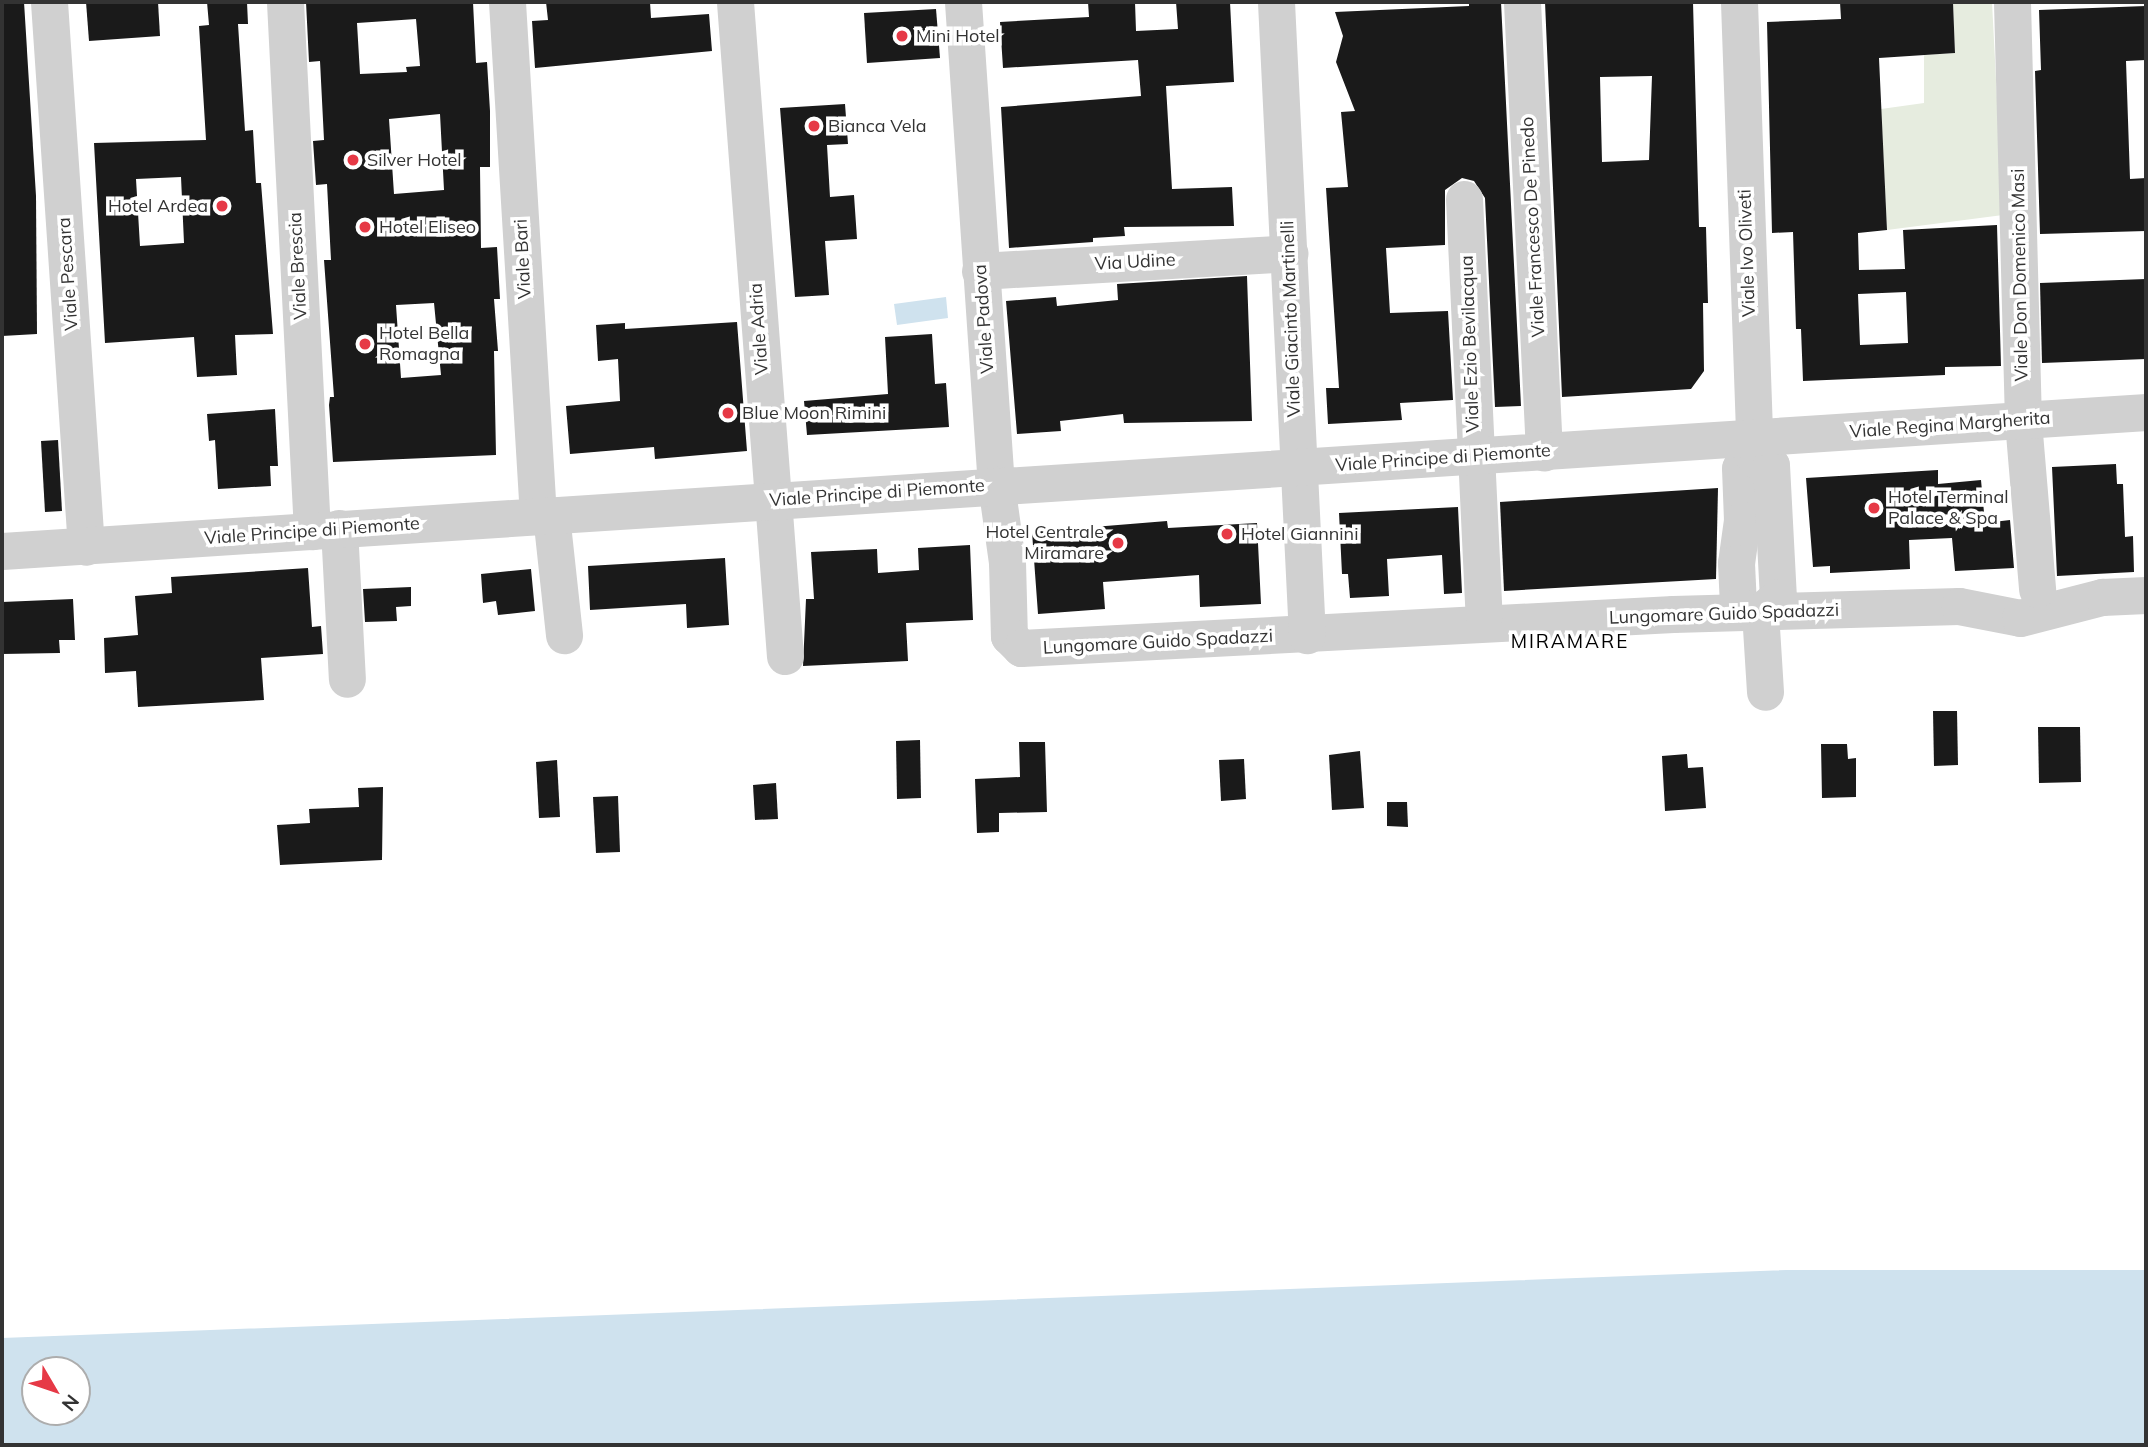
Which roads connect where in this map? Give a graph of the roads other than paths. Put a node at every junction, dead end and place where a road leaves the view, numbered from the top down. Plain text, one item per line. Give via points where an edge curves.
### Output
1 (50, 2) edge
2 (285, 2) edge
3 (507, 2) edge
4 (736, 2) edge
5 (962, 2) edge
6 (1276, 2) edge
7 (1522, 2) edge
8 (1739, 2) edge
9 (2012, 2) edge
10 (1464, 198) dead end
11 (1289, 253) junction
12 (980, 271) junction
13 (2146, 412) edge
14 (2023, 421) junction
15 (1754, 449) junction
16 (1544, 452) junction
17 (1474, 456) junction
18 (1297, 467) junction
19 (996, 484) junction
20 (772, 500) junction
21 (545, 515) junction
22 (326, 529) junction
23 (86, 547) junction
24 (2, 551) edge
25 (2037, 589) dead end
26 (2146, 595) edge
27 (1760, 612) junction
28 (1484, 615) dead end
29 (564, 635) dead end
30 (1307, 635) junction
31 (1009, 636) joint
32 (785, 656) dead end
33 (347, 679) dead end
34 (1765, 692) dead end

1 - 23 street, Viale Pescara
2 - 22 street, Viale Brescia
3 - 21 street, Viale Bari
4 - 20 street, Viale Adria
5 - 12 street, Viale Padova
6 - 11 street, Viale Giacinto Martinelli
7 - 16 street, Viale Francesco De Pinedo
8 - 15 street, Viale Ivo Oliveti
9 - 14 street, Viale Don Domenico Masi
10 - 17 street, Viale Ezio Bevilacqua
11 - 12 street, Via Udine
11 - 18 street, Viale Giacinto Martinelli
12 - 19 street, Viale Padova
13 - 14 street, Viale Regina Margherita
14 - 15 street, Viale Regina Margherita
14 - 25 street, Viale Don Domenico Masi
15 - 16 street, Viale Principe di Piemonte
15 - 27 street via 1740,468 1757,504 1736,563 1738,606
16 - 17 street, Viale Principe di Piemonte
17 - 18 street, Viale Principe di Piemonte
17 - 28 street, Viale Ezio Bevilacqua
18 - 19 street, Viale Principe di Piemonte
18 - 30 street, Viale Giacinto Martinelli
19 - 20 street, Viale Principe di Piemonte
19 - 31 street, Viale Padova via 1007,562
20 - 21 street, Viale Principe di Piemonte
20 - 32 street, Viale Adria
21 - 22 street, Viale Principe di Piemonte
21 - 29 street, Viale Bari
22 - 23 street, Viale Principe di Piemonte
22 - 33 street, Viale Brescia
23 - 24 street, Viale Principe di Piemonte
26 - 27 street, Lungomare Guido Spadazzi via 2102,597 2020,618 1959,606
27 - 30 street, Lungomare Guido Spadazzi
27 - 34 street
30 - 31 street, Lungomare Guido Spadazzi via 1021,648

